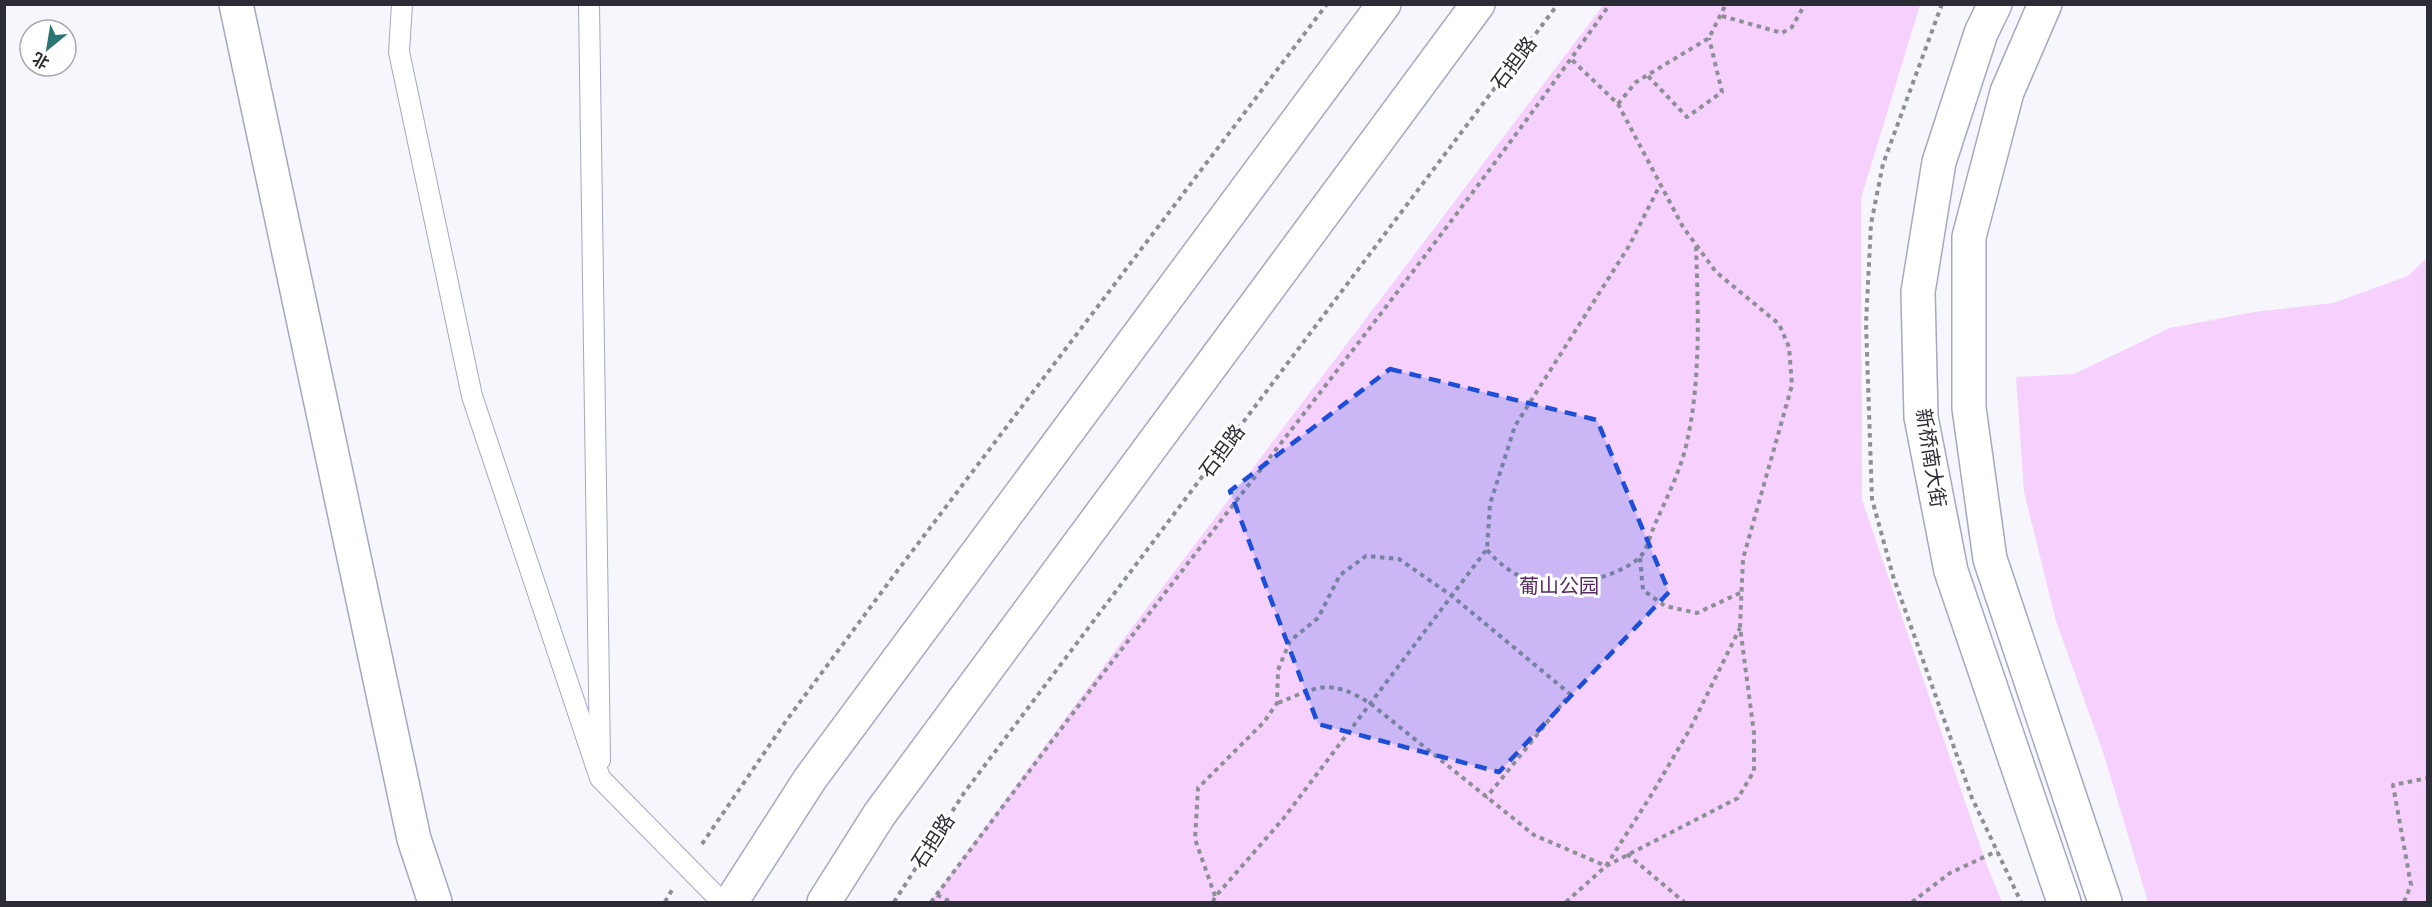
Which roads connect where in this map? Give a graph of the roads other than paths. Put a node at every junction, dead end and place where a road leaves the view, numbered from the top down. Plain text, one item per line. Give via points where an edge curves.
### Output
1 (236, 4) edge
2 (402, 4) edge
3 (589, 4) edge
4 (1384, 4) edge
5 (1478, 4) edge
6 (1995, 4) edge
7 (2044, 4) edge
8 (600, 778) junction
9 (435, 903) edge
10 (722, 903) edge
11 (731, 903) edge
12 (825, 903) edge
13 (2064, 903) edge
14 (2105, 903) edge

1 - 9 main road via 414,839
2 - 8 lane via 399,52 472,396
3 - 8 lane
4 - 11 main road via 816,770
5 - 12 main road via 879,815
6 - 13 main road, 新桥南大街 via 1981,33 1939,162 1918,292 1921,417 1951,571
7 - 14 main road via 2007,92 1969,237 1969,408 1990,559
8 - 10 lane

